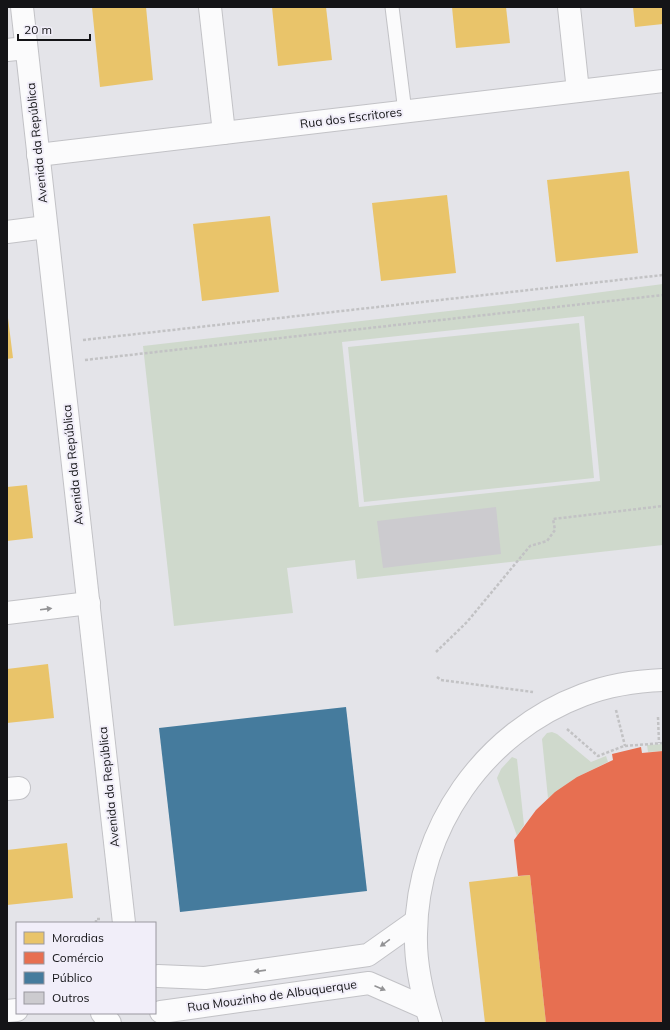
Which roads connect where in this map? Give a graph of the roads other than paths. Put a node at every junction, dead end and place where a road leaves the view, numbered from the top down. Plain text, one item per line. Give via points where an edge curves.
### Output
1 (22, 7) edge
2 (210, 7) edge
3 (392, 7) edge
4 (569, 7) edge
5 (17, 49) edge
6 (663, 81) edge
7 (578, 91) junction
8 (405, 112) junction
9 (224, 133) junction
10 (38, 155) junction
11 (46, 227) junction
12 (7, 232) edge
13 (89, 604) junction
14 (7, 613) edge
15 (663, 680) edge
16 (124, 919) edge
17 (416, 921) junction
18 (156, 975) edge
19 (103, 1014) edge
20 (429, 1015) edge
21 (157, 1018) edge
22 (110, 1023) edge

1 - 5 street, Avenida da República
2 - 9 street
3 - 8 lane
4 - 7 street
5 - 10 street, Avenida da República
6 - 7 street, Rua dos Escritores
7 - 8 street, Rua dos Escritores
8 - 9 street, Rua dos Escritores
9 - 10 street, Rua dos Escritores
10 - 11 street, Avenida da República
11 - 12 street
11 - 13 street, Avenida da República
14 -> 13 street
13 - 16 street, Avenida da República
15 - 17 street via 613,686 555,707 528,723 481,764 446,814 433,843 424,872
17 -> 18 street via 368,955 205,978
17 - 20 street via 417,965
18 - 21 street via 163,987 165,1000
19 - 22 street
21 -> 20 street, Rua Mouzinho de Albuquerque via 369,983

